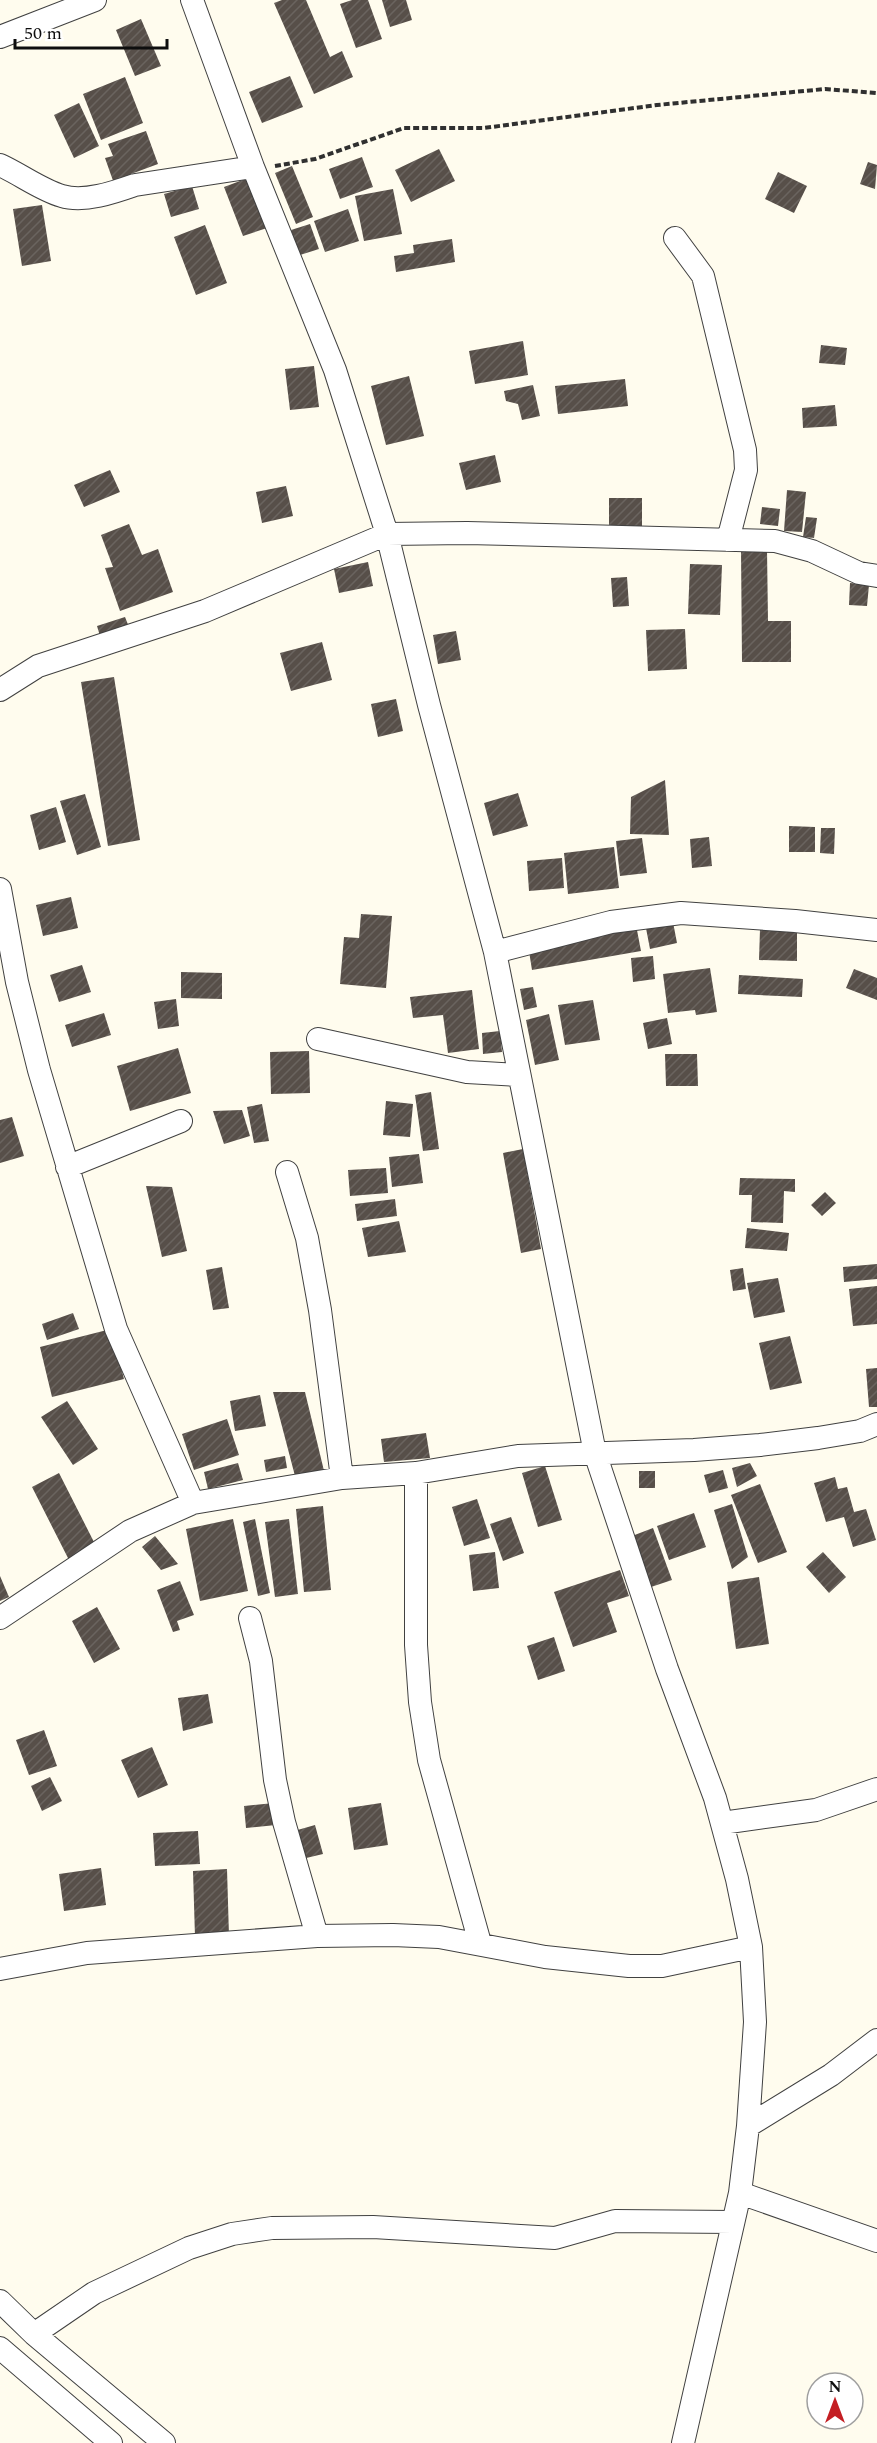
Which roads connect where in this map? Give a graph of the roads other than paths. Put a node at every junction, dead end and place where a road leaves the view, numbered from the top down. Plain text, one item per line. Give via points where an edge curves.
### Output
1 (95, 0) edge
2 (192, 0) edge
3 (0, 37) edge
4 (0, 165) edge
5 (253, 167) junction
6 (675, 238) dead end
7 (387, 534) junction
8 (728, 540) junction
9 (877, 576) edge
10 (0, 690) edge
11 (0, 891) edge
12 (877, 930) edge
13 (495, 952) junction
14 (318, 1039) dead end
15 (519, 1075) junction
16 (181, 1121) dead end
17 (67, 1167) junction
18 (287, 1172) dead end
19 (877, 1424) edge
20 (595, 1453) junction
21 (416, 1473) junction
22 (342, 1478) junction
23 (193, 1503) junction
24 (0, 1618) edge
25 (250, 1618) dead end
26 (877, 1789) edge
27 (722, 1823) junction
28 (317, 1936) junction
29 (480, 1944) junction
30 (751, 1947) junction
31 (0, 1968) edge
32 (877, 2040) edge
33 (748, 2126) junction
34 (740, 2193) junction
35 (733, 2222) junction
36 (877, 2241) edge
37 (0, 2301) edge
38 (34, 2334) junction
39 (0, 2348) edge
40 (105, 2441) edge
41 (164, 2443) edge
42 (683, 2443) edge

1 - 3 street
2 - 5 street
4 - 5 street via 63,197 81,198 135,185
5 - 7 street via 335,370
6 - 8 street via 704,276 745,450 746,470
7 - 8 street
7 - 10 street via 205,611 38,666
7 - 13 street
8 - 9 street via 775,541 812,551 859,573
11 - 17 street via 17,982
12 - 13 street via 681,913 611,922
13 - 15 street
14 - 15 street via 467,1072
15 - 20 street
16 - 17 street
17 - 23 street via 116,1329
18 - 22 street via 307,1238 320,1310
19 - 20 street via 818,1438 694,1450
20 - 21 street via 518,1456
20 - 27 street
21 - 22 street
21 - 29 street via 420,1702 429,1760
22 - 23 street
23 - 24 street via 130,1531
25 - 28 street via 261,1661 275,1780
26 - 27 street via 816,1810
27 - 30 street
28 - 29 street via 439,1937
28 - 31 street via 87,1953
29 - 30 street via 545,1957 630,1966 662,1966
30 - 33 street via 755,2022
32 - 33 street
33 - 34 street
34 - 35 street
34 - 36 street
35 - 38 street via 615,2221 555,2238 373,2227 262,2229 189,2248 136,2272 94,2293
35 - 42 street
37 - 38 street
38 - 41 street
39 - 40 street

